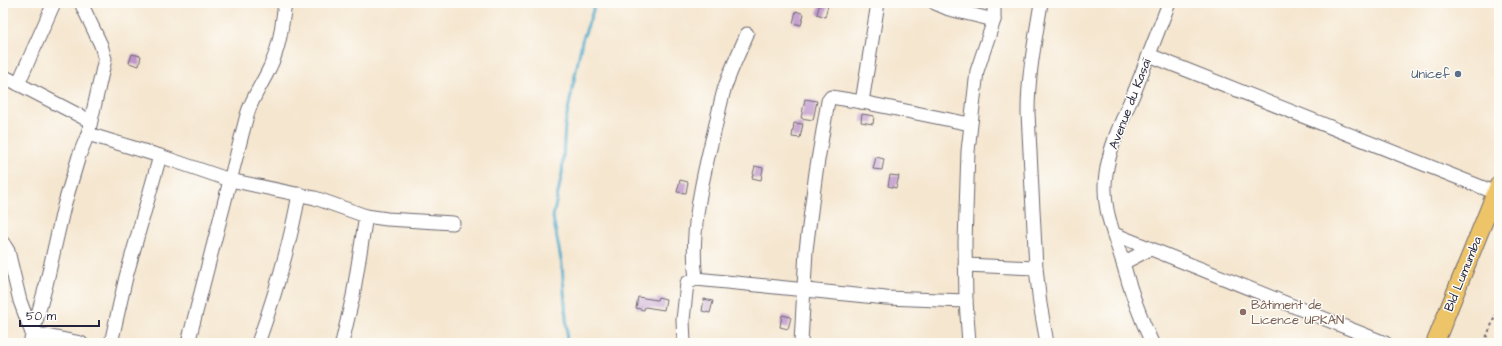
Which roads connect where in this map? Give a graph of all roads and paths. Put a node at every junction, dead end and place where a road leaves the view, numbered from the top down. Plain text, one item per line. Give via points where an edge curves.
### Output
1 (54, 3) edge
2 (81, 3) edge
3 (285, 3) edge
4 (878, 3) edge
5 (935, 3) edge
6 (994, 3) edge
7 (1041, 3) edge
8 (1169, 3) edge
9 (994, 20) junction
10 (747, 34) dead end
11 (1150, 55) junction
12 (3, 76) edge
13 (18, 84) junction
14 (862, 102) junction
15 (970, 124) junction
16 (89, 128) junction
17 (160, 156) junction
18 (230, 180) junction
19 (1498, 190) edge
20 (299, 194) junction
21 (366, 216) junction
22 (453, 223) dead end
23 (1114, 234) junction
24 (3, 243) edge
25 (1150, 250) junction
26 (1123, 263) junction
27 (965, 265) junction
28 (1036, 268) junction
29 (696, 279) junction
30 (804, 290) junction
31 (966, 301) junction
32 (1499, 307) edge
33 (31, 338) edge
34 (81, 343) edge
35 (111, 343) edge
36 (188, 343) edge
37 (258, 343) edge
38 (342, 343) edge
39 (684, 343) edge
40 (804, 343) edge
41 (969, 343) edge
42 (1047, 343) edge
43 (1152, 343) edge
44 (1385, 343) edge
45 (1435, 343) edge
46 (1484, 343) edge

1 - 13 street
2 - 16 street via 105,59
3 - 18 street via 276,52 251,102
4 - 14 street
5 - 9 street
6 - 9 street
7 - 28 street via 1028,88
8 - 11 street, Avenue du Kasaï
9 - 15 street via 977,71
10 - 29 street via 725,90 704,173 696,225
11 - 19 street
11 - 23 street, Avenue du Kasaï via 1118,131 1106,175 1109,222
12 - 13 street
13 - 16 street
14 - 15 street
14 - 30 street via 830,97 828,101 806,250
15 - 27 street via 966,180
16 - 17 street
16 - 33 street via 64,206
17 - 18 street
17 - 35 street
18 - 20 street
18 - 36 street
19 - 45 main road, Bld Lumumba
20 - 21 street via 333,203
20 - 37 street via 279,279
21 - 22 street
21 - 38 street via 353,296
23 - 25 street
23 - 26 street, Avenue du Kasaï
24 - 33 street via 8,251
25 - 26 street
25 - 44 street
26 - 43 street, Avenue du Kasaï via 1139,316
27 - 28 street
27 - 31 street
28 - 42 street
29 - 30 street
29 - 39 street via 687,283 683,320
30 - 31 street via 886,298
30 - 40 street
31 - 41 street
32 - 46 path
33 - 34 street

